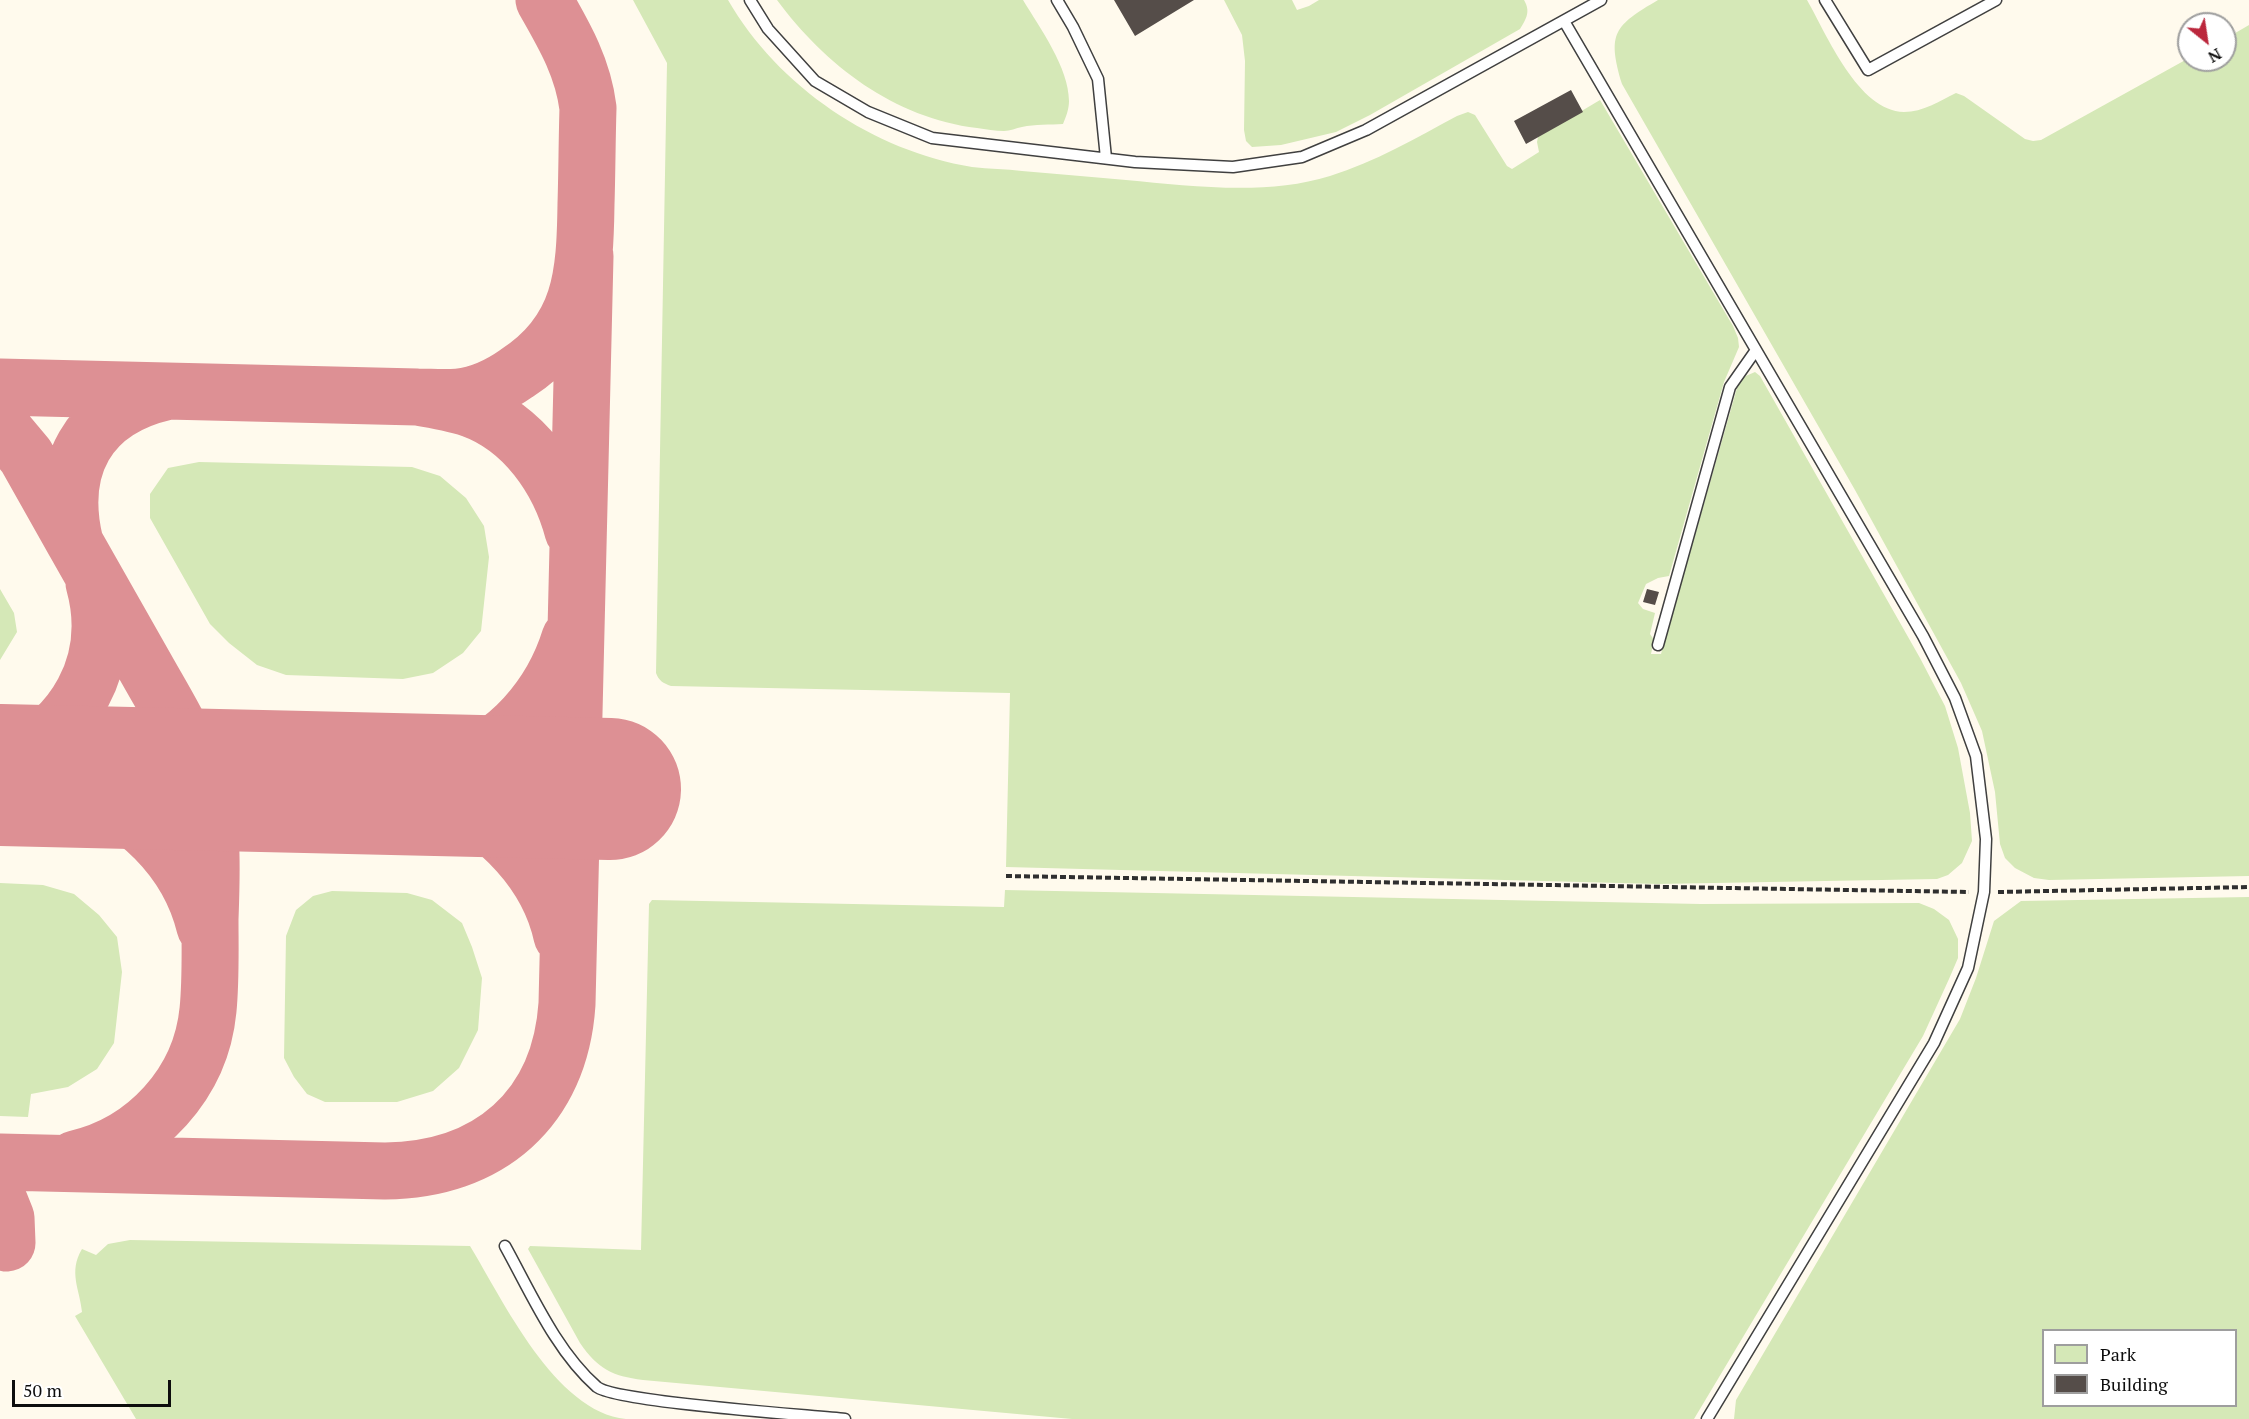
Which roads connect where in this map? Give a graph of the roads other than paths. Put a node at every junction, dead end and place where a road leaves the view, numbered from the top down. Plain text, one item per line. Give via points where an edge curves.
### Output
1 (750, 0) edge
2 (1058, 0) edge
3 (1601, 0) edge
4 (1825, 0) edge
5 (1996, 0) edge
6 (1564, 21) junction
7 (1107, 158) junction
8 (1756, 350) junction
9 (1658, 645) dead end
10 (505, 1246) dead end
11 (845, 1419) edge
12 (1707, 1419) edge

1 - 7 lane via 768,29 815,81 868,112 932,138
2 - 7 lane via 1098,80
3 - 6 lane
4 - 5 lane via 1868,69
6 - 7 lane via 1366,130 1302,157 1233,167
6 - 8 lane
8 - 9 lane via 1730,387
8 - 12 lane via 1955,698 1976,756 1986,839 1984,892 1968,968 1934,1043
10 - 11 lane via 567,1356 599,1389 642,1399

